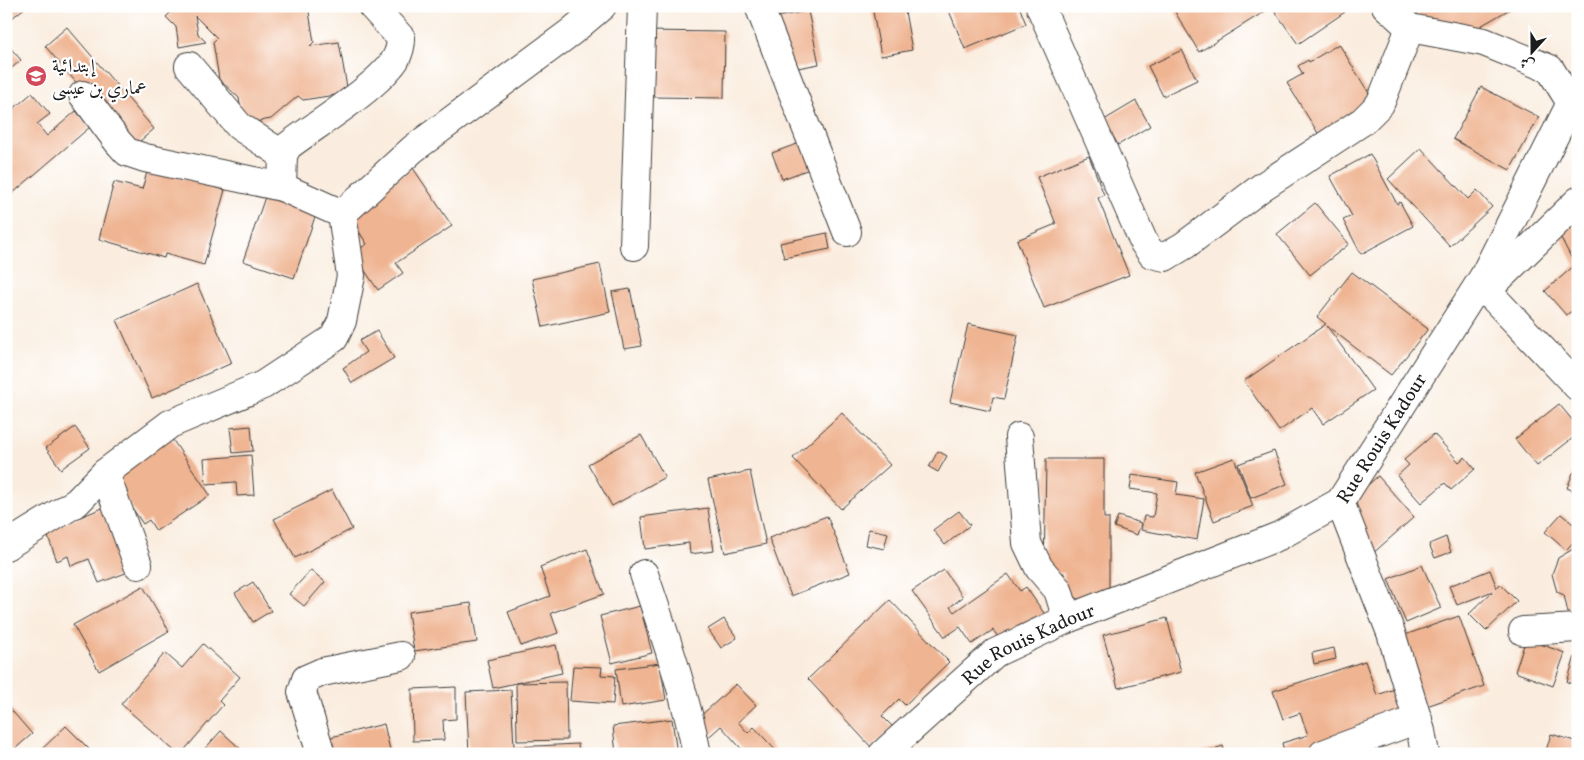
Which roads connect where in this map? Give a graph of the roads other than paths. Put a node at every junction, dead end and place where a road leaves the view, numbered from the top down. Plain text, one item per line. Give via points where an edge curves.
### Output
1 (372, 6) edge
2 (602, 6) edge
3 (642, 6) edge
4 (759, 6) edge
5 (1040, 6) edge
6 (1386, 6) edge
7 (1410, 28) junction
8 (189, 66) dead end
9 (83, 95) dead end
10 (283, 155) junction
11 (282, 187) junction
12 (1578, 201) edge
13 (342, 214) junction
14 (847, 232) dead end
15 (634, 246) dead end
16 (1486, 290) junction
17 (1457, 319) junction
18 (1578, 387) edge
19 (1019, 438) dead end
20 (105, 473) junction
21 (1340, 502) junction
22 (6, 546) edge
23 (138, 565) dead end
24 (644, 574) dead end
25 (1067, 619) junction
26 (1578, 628) edge
27 (1523, 631) dead end
28 (401, 656) dead end
29 (1418, 719) junction
30 (321, 754) edge
31 (697, 754) edge
32 (883, 754) edge
33 (1323, 754) edge
34 (1425, 754) edge

1 - 10 street via 401,38 401,47 394,61 373,83 288,146
2 - 13 street via 414,149
3 - 15 street
4 - 14 street
5 - 7 street via 1144,243 1152,254 1165,256 1186,245 1262,186 1363,121 1380,104
6 - 7 street
7 - 17 street, Rue Rouis Kadour via 1484,42 1550,69 1571,103 1484,276
8 - 10 street via 239,126
9 - 11 street via 127,152
10 - 11 street
11 - 13 street
12 - 16 street
13 - 20 street via 351,276 342,321 334,338 263,385 170,424
16 - 17 street
16 - 18 street
17 - 21 street, Rue Rouis Kadour
19 - 25 street via 1027,543 1039,568 1058,590
20 - 22 street via 77,502
20 - 23 street
21 - 25 street, Rue Rouis Kadour via 1279,536
21 - 29 street via 1391,633
24 - 31 street via 673,661
25 - 32 street, Rue Rouis Kadour via 995,653
26 - 27 street
28 - 30 street via 322,672 306,679 302,692
29 - 33 street
29 - 34 street

